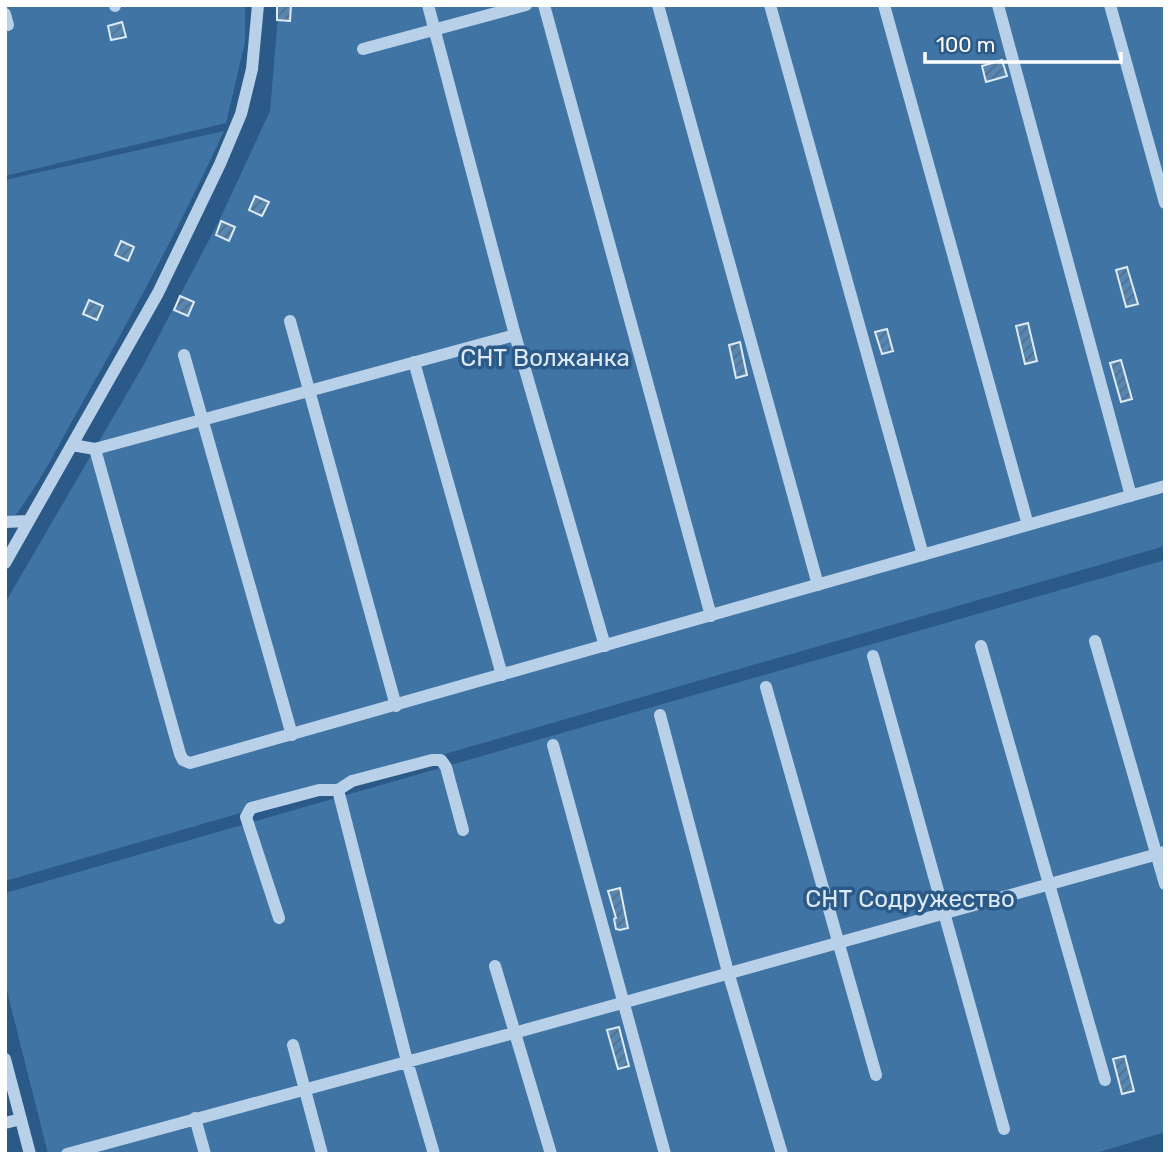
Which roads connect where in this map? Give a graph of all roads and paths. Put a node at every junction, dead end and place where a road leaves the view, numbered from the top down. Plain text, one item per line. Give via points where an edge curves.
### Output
1 (258, 5) edge
2 (428, 5) edge
3 (526, 5) edge
4 (544, 5) edge
5 (658, 5) edge
6 (770, 5) edge
7 (884, 5) edge
8 (998, 5) edge
9 (1110, 5) edge
10 (435, 30) junction
11 (363, 49) dead end
12 (1165, 204) edge
13 (290, 321) dead end
14 (514, 335) junction
15 (184, 355) dead end
16 (414, 362) junction
17 (308, 391) junction
18 (202, 419) junction
19 (72, 445) junction
20 (95, 449) junction
21 (1165, 486) edge
22 (1131, 496) junction
23 (28, 521) junction
24 (5, 522) edge
25 (1028, 526) junction
26 (923, 555) junction
27 (5, 563) edge
28 (818, 585) junction
29 (711, 616) junction
30 (1096, 641) dead end
31 (605, 646) junction
32 (981, 646) dead end
33 (873, 656) dead end
34 (502, 676) junction
35 (766, 687) dead end
36 (396, 706) junction
37 (660, 715) dead end
38 (292, 735) junction
39 (553, 745) dead end
40 (338, 790) junction
41 (463, 830) dead end
42 (1161, 853) edge
43 (1050, 883) junction
44 (1165, 884) edge
45 (945, 912) junction
46 (279, 918) dead end
47 (838, 942) junction
48 (495, 966) dead end
49 (728, 972) junction
50 (623, 1002) junction
51 (514, 1033) junction
52 (293, 1045) dead end
53 (5, 1059) edge
54 (407, 1061) junction
55 (876, 1075) dead end
56 (1105, 1080) dead end
57 (304, 1089) junction
58 (195, 1118) junction
59 (21, 1119) junction
60 (5, 1123) edge
61 (1004, 1129) dead end
62 (92, 1151) edge
63 (30, 1154) edge
64 (67, 1154) edge
65 (205, 1154) edge
66 (322, 1154) edge
67 (435, 1154) edge
68 (551, 1154) edge
69 (665, 1154) edge
70 (782, 1154) edge

1 - 19 street via 252,69 241,114 220,164 158,293
2 - 10 street
3 - 10 street
4 - 29 street
5 - 28 street
6 - 26 street
7 - 25 street
8 - 22 street
9 - 12 street
10 - 11 street
10 - 14 street
13 - 17 street
14 - 16 street
14 - 31 street
15 - 18 street
16 - 17 street
16 - 34 street
17 - 18 street
17 - 36 street
18 - 20 street
18 - 38 street
19 - 20 street
19 - 23 street
20 - 38 street via 183,760 190,763
21 - 22 street
22 - 25 street
23 - 24 street
23 - 27 street
25 - 26 street
26 - 28 street
28 - 29 street
29 - 31 street
30 - 42 street
31 - 34 street
32 - 43 street
33 - 45 street
34 - 36 street
35 - 47 street
36 - 38 street
37 - 49 street
39 - 50 street
40 - 41 street via 352,782 441,760
40 - 46 street via 319,790 247,811
40 - 54 street
42 - 43 street
42 - 44 street
43 - 45 street
43 - 56 street
45 - 47 street
45 - 61 street
47 - 49 street
47 - 55 street
48 - 51 street
49 - 50 street
49 - 70 street
50 - 51 street
50 - 69 street
51 - 54 street
51 - 68 street
52 - 57 street
53 - 59 street
54 - 57 street
54 - 67 street
57 - 58 street
57 - 66 street
58 - 62 street
58 - 65 street
59 - 60 street
59 - 63 street
62 - 64 street

